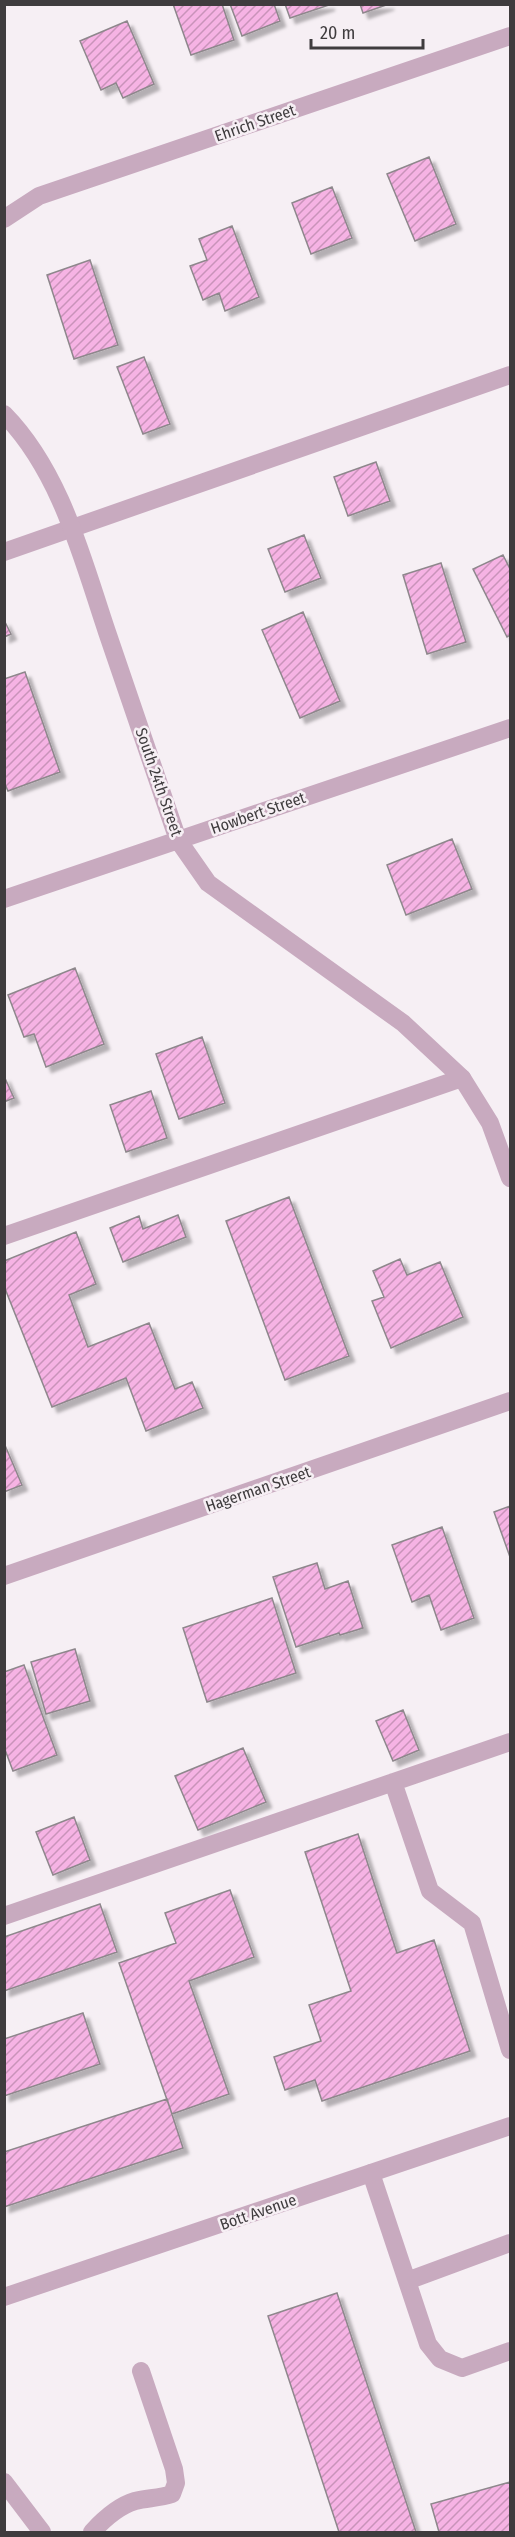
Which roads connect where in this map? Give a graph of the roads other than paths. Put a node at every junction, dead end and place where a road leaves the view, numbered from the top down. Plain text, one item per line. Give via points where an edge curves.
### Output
1 (510, 36) edge
2 (4, 219) edge
3 (510, 375) edge
4 (4, 414) edge
5 (72, 530) junction
6 (4, 552) edge
7 (510, 728) edge
8 (178, 840) junction
9 (4, 899) edge
10 (462, 1078) junction
11 (510, 1178) edge
12 (4, 1236) edge
13 (510, 1401) edge
14 (4, 1576) edge
15 (510, 1742) edge
16 (393, 1782) junction
17 (4, 1916) edge
18 (510, 2050) edge
19 (510, 2126) edge
20 (371, 2173) junction
21 (510, 2243) edge
22 (407, 2281) junction
23 (4, 2297) edge
24 (510, 2351) edge
25 (141, 2371) dead end
26 (4, 2481) edge
27 (42, 2532) edge
28 (92, 2532) edge

1 - 2 street, Ehrich Street via 39,196
3 - 5 street
4 - 5 street, South 24th Street via 48,475
5 - 6 street
5 - 8 street, South 24th Street
7 - 8 street, Howbert Street
8 - 9 street, Howbert Street
8 - 10 street, South 24th Street via 208,883 403,1023
10 - 11 street, South 24th Street via 490,1123
10 - 12 street
13 - 14 street, Hagerman Street
15 - 16 street
16 - 17 street
16 - 18 street via 430,1892 472,1923
19 - 20 street, Bott Avenue
20 - 22 street
20 - 23 street, Bott Avenue
21 - 22 street
22 - 24 street via 428,2344 440,2359 462,2368
25 - 28 street via 176,2483 172,2494 135,2501 116,2510
26 - 27 street

